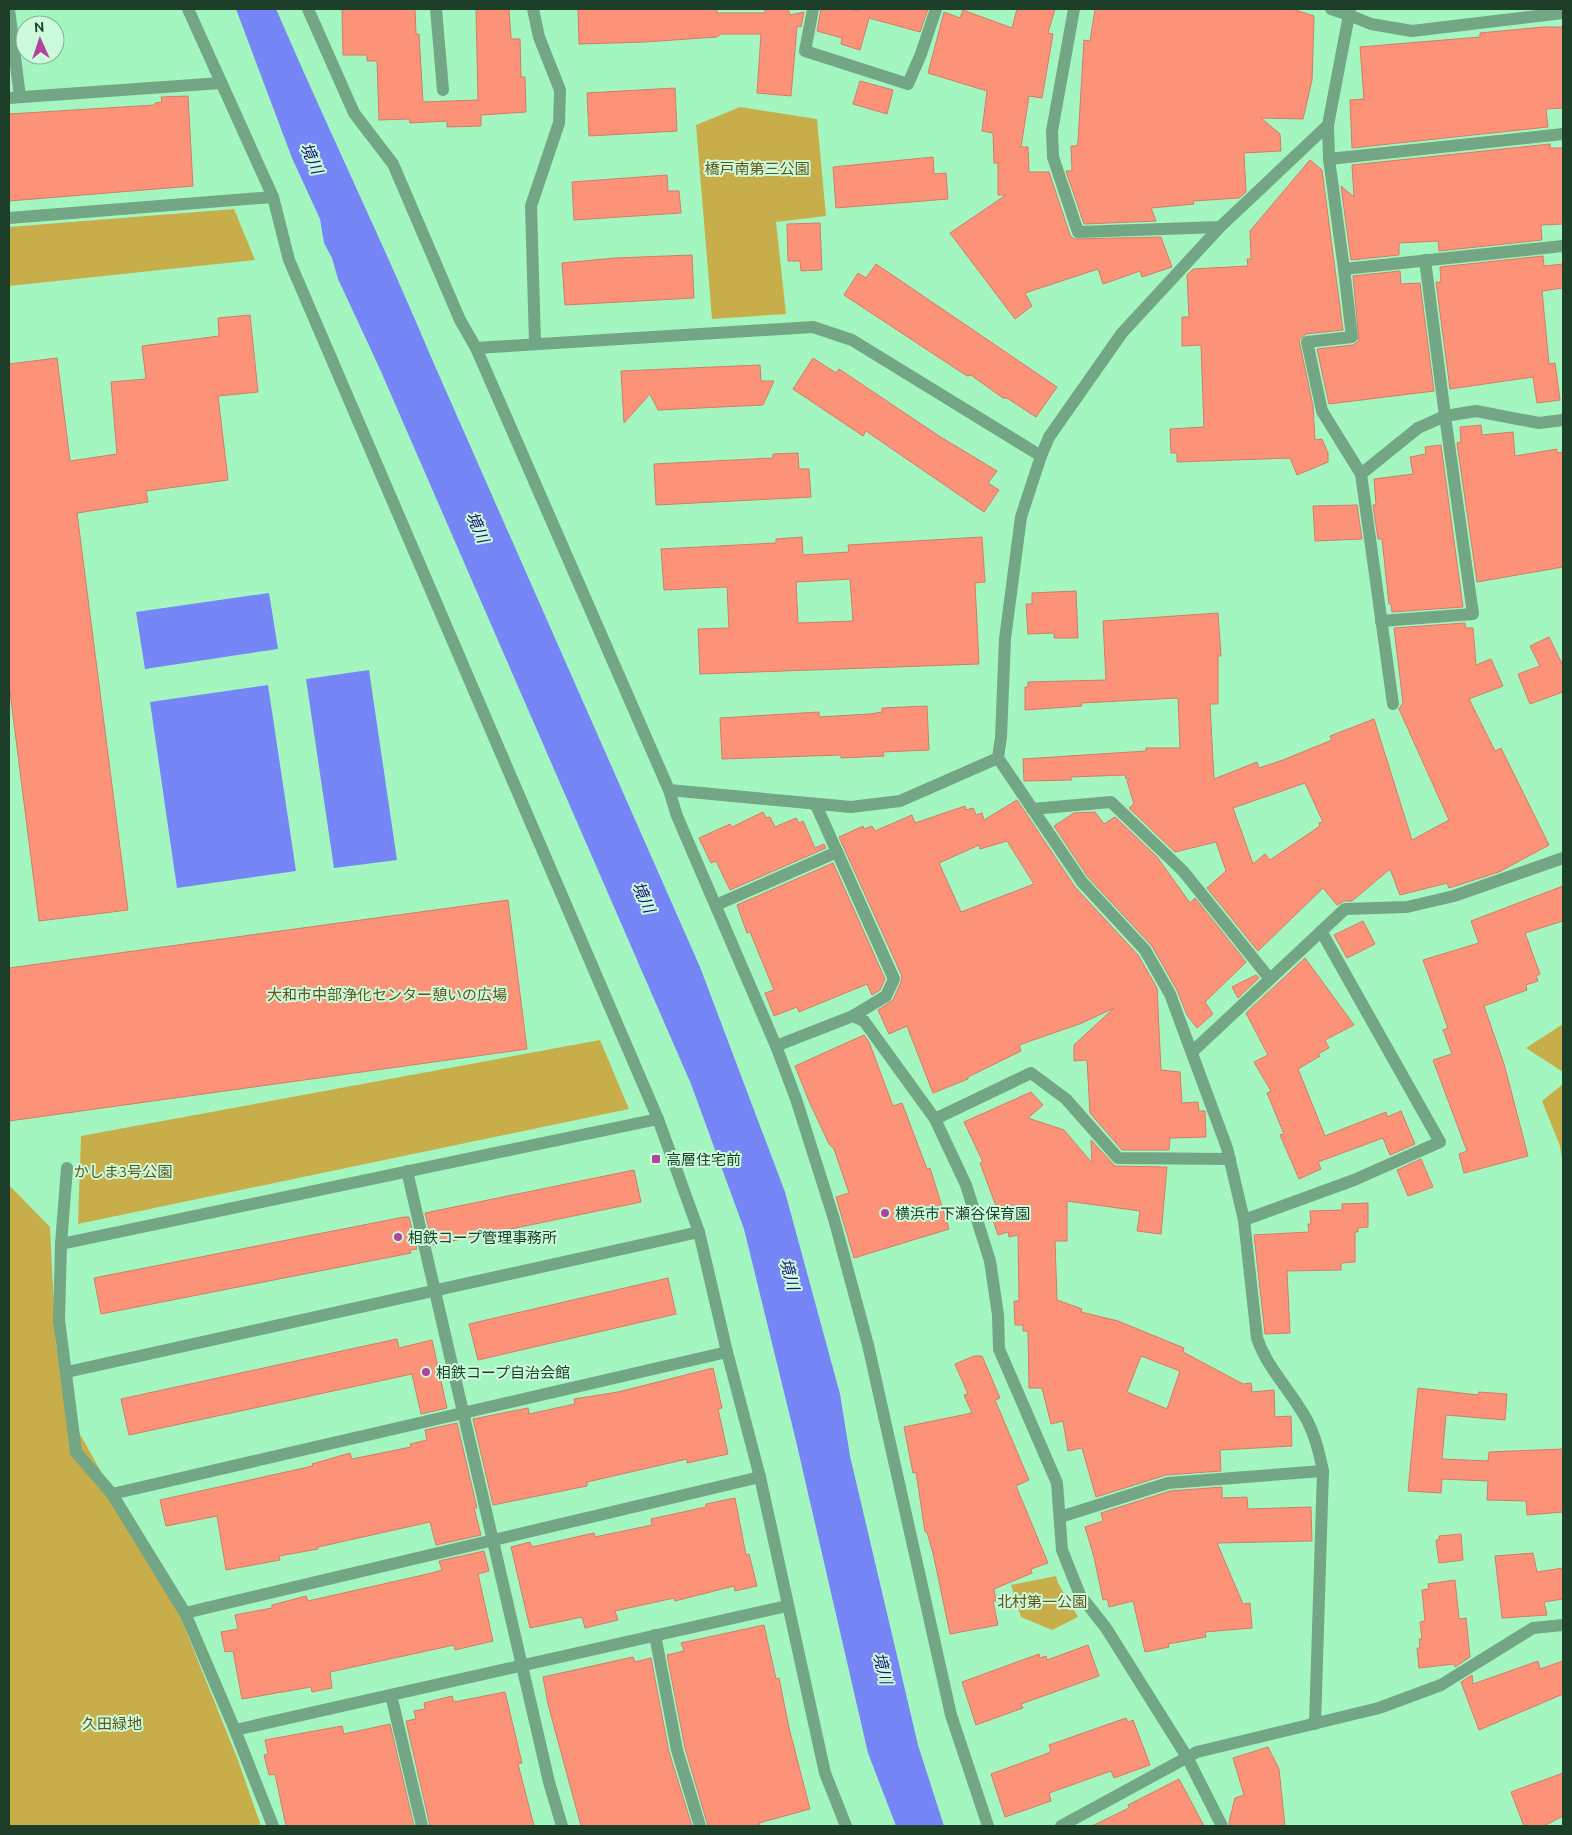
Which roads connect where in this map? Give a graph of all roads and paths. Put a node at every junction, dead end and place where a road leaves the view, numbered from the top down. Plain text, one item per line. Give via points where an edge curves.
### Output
1 (9, 9) edge
2 (188, 9) edge
3 (308, 9) edge
4 (436, 9) edge
5 (533, 9) edge
6 (813, 9) edge
7 (936, 9) edge
8 (1074, 9) edge
9 (1331, 9) edge
10 (1350, 12) edge
11 (1563, 14) edge
12 (221, 83) junction
13 (443, 90) dead end
14 (14, 97) edge
15 (1328, 124) junction
16 (1563, 134) edge
17 (1329, 159) junction
18 (273, 198) junction
19 (9, 218) edge
20 (1220, 227) junction
21 (1563, 246) edge
22 (1425, 260) junction
23 (1344, 269) junction
24 (535, 343) junction
25 (476, 348) junction
26 (1445, 416) junction
27 (1563, 420) edge
28 (1041, 456) junction
29 (1361, 474) junction
30 (1381, 621) junction
31 (1392, 704) dead end
32 (998, 758) junction
33 (669, 790) junction
34 (816, 805) junction
35 (1032, 809) junction
36 (837, 852) junction
37 (1563, 858) edge
38 (716, 905) junction
39 (1321, 931) junction
40 (1270, 979) junction
41 (853, 1016) junction
42 (776, 1046) junction
43 (1192, 1052) junction
44 (658, 1119) junction
45 (935, 1119) junction
46 (1230, 1159) junction
47 (67, 1168) dead end
48 (407, 1171) junction
49 (1244, 1220) junction
50 (699, 1232) junction
51 (61, 1244) junction
52 (435, 1290) junction
53 (727, 1352) junction
54 (66, 1372) junction
55 (463, 1413) junction
56 (1323, 1471) junction
57 (760, 1477) junction
58 (112, 1494) junction
59 (1060, 1517) junction
60 (493, 1540) junction
61 (787, 1606) junction
62 (185, 1613) junction
63 (1563, 1625) edge
64 (654, 1635) junction
65 (522, 1665) junction
66 (391, 1695) junction
67 (1315, 1724) junction
68 (235, 1730) junction
69 (1187, 1757) junction
70 (273, 1826) edge
71 (422, 1826) edge
72 (562, 1826) edge
73 (700, 1826) edge
74 (846, 1826) edge
75 (988, 1826) edge
76 (1061, 1826) edge
77 (1222, 1826) edge

1 - 14 street
2 - 12 street
3 - 25 street via 354,113 393,164 456,312
4 - 13 street
5 - 24 street via 539,37 560,90 559,124 531,206
6 - 7 street via 805,51 908,84
8 - 20 street via 1052,131 1053,157 1078,232
9 - 10 street
10 - 11 street via 1371,24 1412,31
10 - 15 street
12 - 14 street
12 - 18 street
15 - 17 street
15 - 20 street
16 - 17 street
17 - 23 street
18 - 19 street
18 - 44 street via 289,260
20 - 28 street via 1122,333 1049,437
21 - 22 street
22 - 23 street
22 - 26 street
23 - 29 street via 1352,337 1306,342 1322,411
24 - 25 street
24 - 28 street via 813,327 852,340
25 - 33 street
26 - 27 street via 1476,411 1539,422
26 - 29 street via 1418,428
26 - 30 street via 1473,614
28 - 32 street via 1021,517 1005,639
29 - 30 street
30 - 31 street
32 - 34 street via 900,801 851,807
32 - 35 street
33 - 34 street
33 - 38 street
34 - 36 street
35 - 40 street via 1111,802 1183,871
35 - 43 street via 1082,882 1145,950 1170,994
36 - 38 street
36 - 41 street via 894,979 886,996
37 - 39 street via 1454,896 1407,908 1345,909
38 - 42 street
39 - 40 street
39 - 49 street via 1440,1142 1354,1180
40 - 43 street
41 - 42 street
41 - 45 street via 864,1021
42 - 75 street via 834,1218 868,1345 951,1716
43 - 46 street
44 - 48 street
44 - 50 street
45 - 46 street via 1031,1073 1066,1100 1118,1158
45 - 59 street via 966,1185 987,1251 998,1315 999,1349 1057,1483
46 - 49 street
47 - 51 street
48 - 51 street
48 - 52 street
49 - 56 street via 1257,1338 1264,1357 1300,1408 1316,1438
50 - 52 street
50 - 53 street
51 - 54 street via 59,1320
52 - 54 street
52 - 55 street
53 - 55 street
53 - 57 street
54 - 58 street via 76,1452
55 - 58 street
55 - 60 street
56 - 59 street via 1168,1482
56 - 67 street
57 - 60 street
57 - 61 street
58 - 62 street
59 - 69 street via 1062,1550 1080,1595 1106,1628
60 - 62 street
60 - 65 street
61 - 64 street
61 - 74 street via 825,1773
62 - 68 street
63 - 67 street via 1533,1628 1441,1685 1379,1708
64 - 65 street
64 - 73 street via 677,1750
65 - 66 street
65 - 72 street
66 - 68 street
66 - 71 street
67 - 69 street
68 - 70 street
69 - 76 street
69 - 77 street

